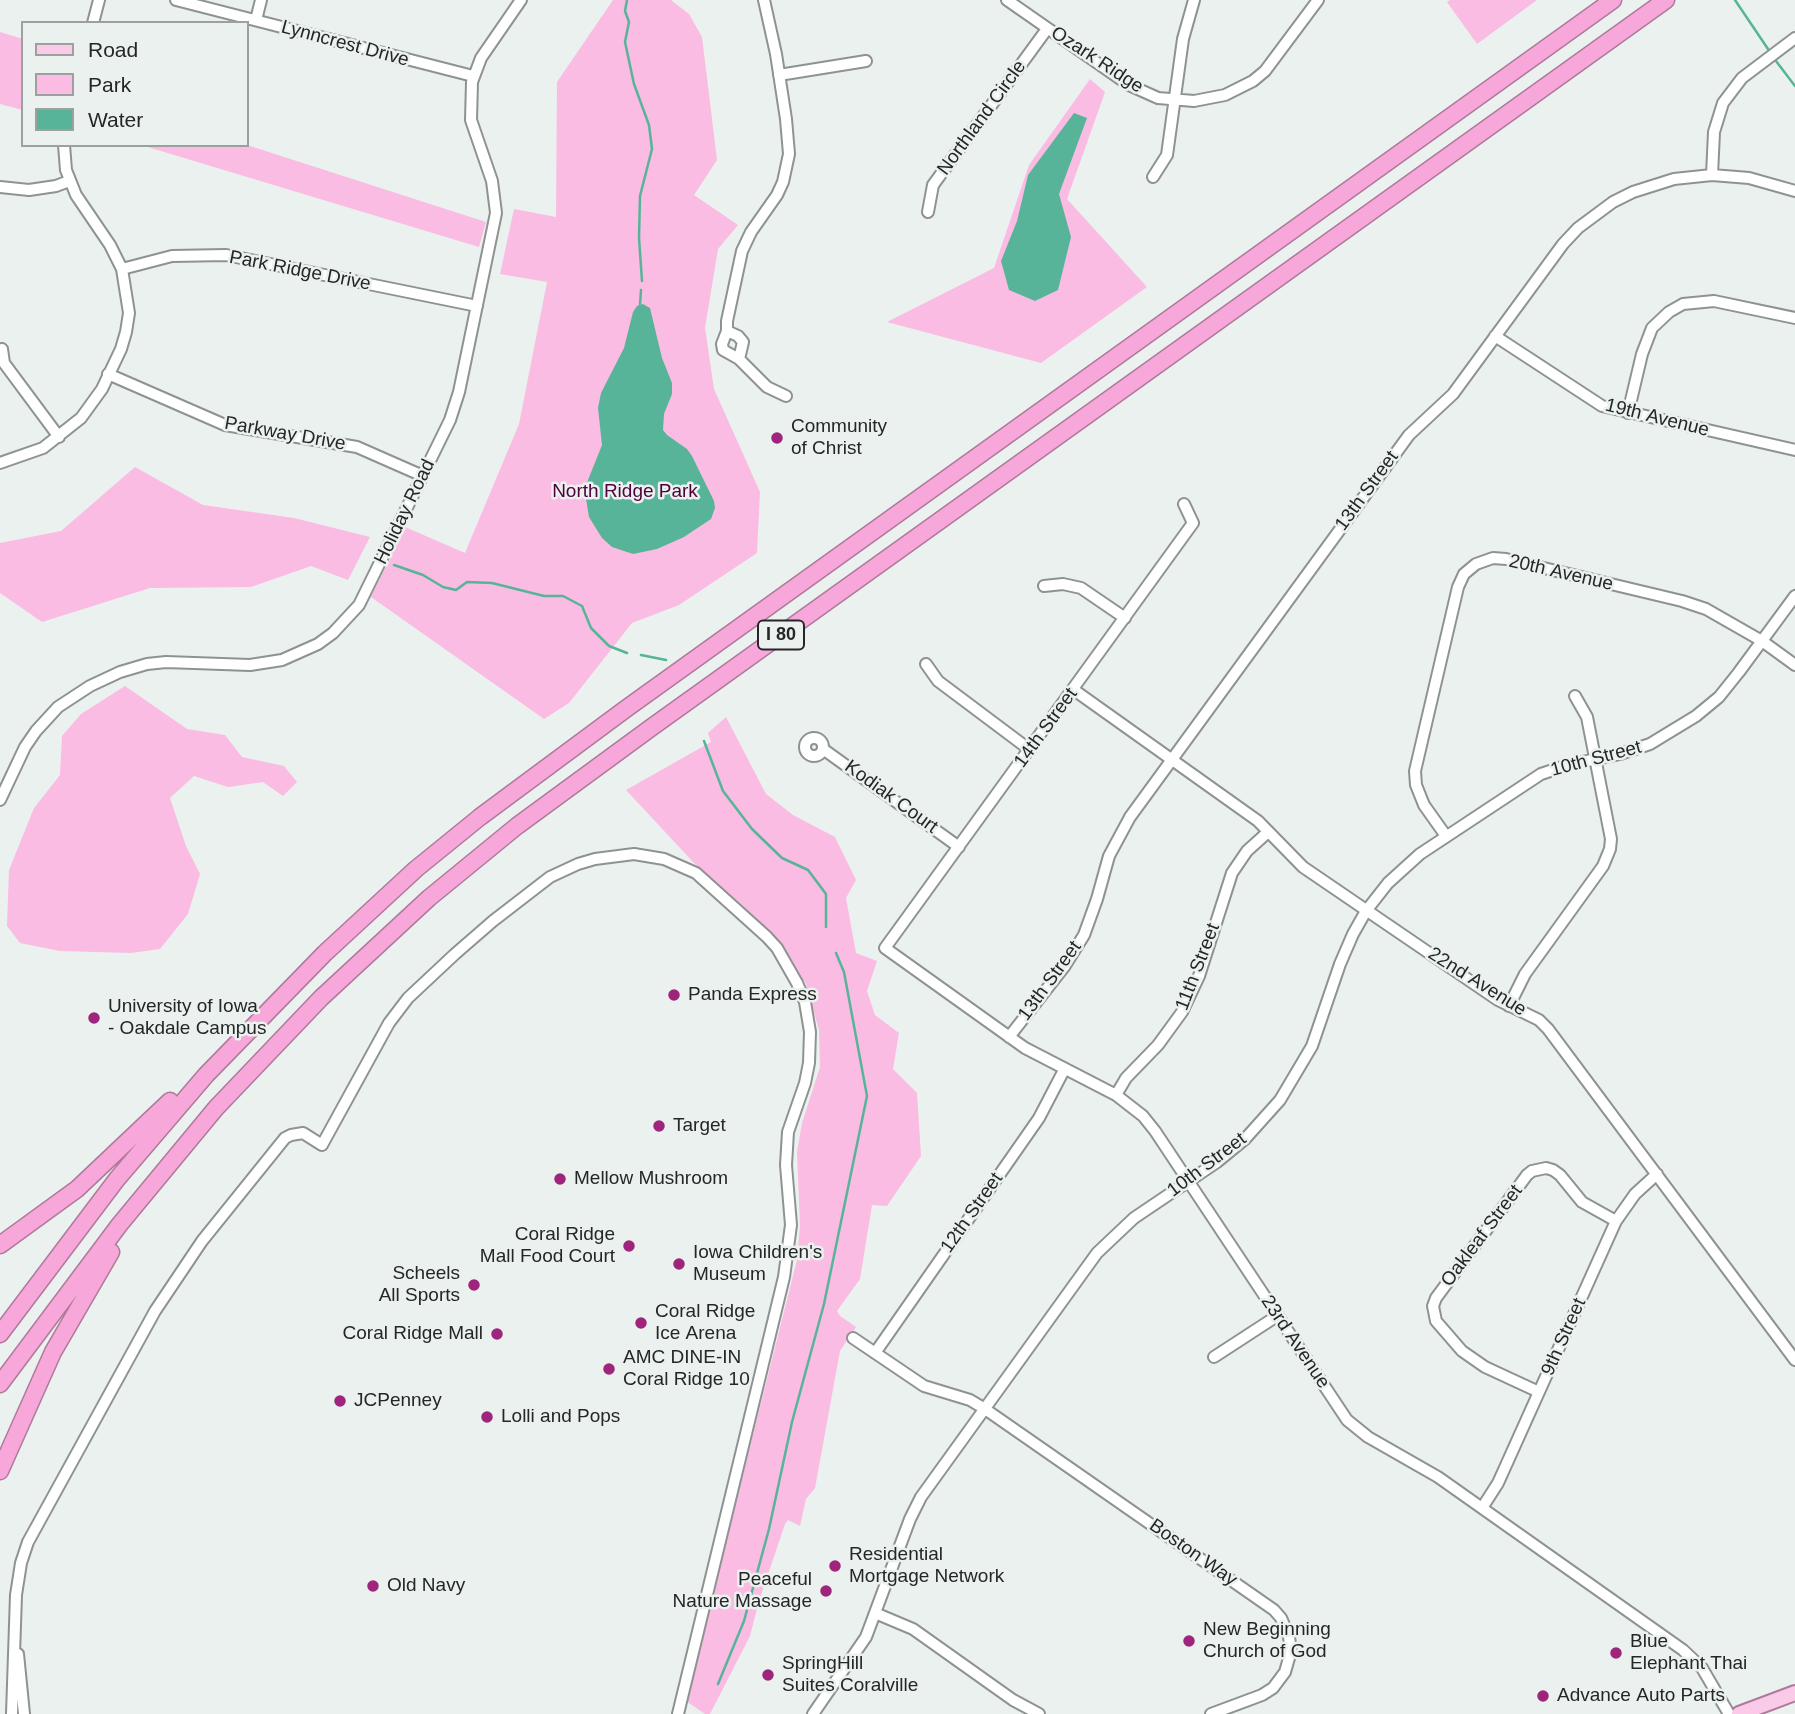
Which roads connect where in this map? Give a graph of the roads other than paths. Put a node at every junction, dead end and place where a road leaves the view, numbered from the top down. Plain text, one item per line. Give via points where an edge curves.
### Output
1 (99, 0) edge
2 (176, 0) edge
3 (261, 0) edge
4 (521, 0) edge
5 (764, 0) edge
6 (1007, 0) edge
7 (1194, 0) edge
8 (1318, 0) edge
9 (1613, 0) edge
10 (1666, 0) edge
11 (256, 20) junction
12 (94, 21) edge
13 (1047, 29) junction
14 (1795, 38) edge
15 (866, 61) dead end
16 (779, 75) junction
17 (473, 76) junction
18 (1174, 101) junction
19 (64, 147) edge
20 (1712, 175) junction
21 (1153, 177) dead end
22 (69, 181) junction
23 (0, 187) edge
24 (1795, 191) edge
25 (928, 212) dead end
26 (122, 269) junction
27 (477, 306) junction
28 (1795, 318) edge
29 (727, 331) junction
30 (1495, 336) junction
31 (2, 349) dead end
32 (739, 359) junction
33 (108, 374) junction
34 (786, 396) dead end
35 (1628, 413) junction
36 (59, 437) junction
37 (1795, 450) edge
38 (0, 463) edge
39 (423, 476) junction
40 (1184, 504) dead end
41 (1044, 586) dead end
42 (1795, 596) edge
43 (1125, 618) junction
44 (1762, 641) junction
45 (926, 664) dead end
46 (1795, 664) edge
47 (1074, 690) junction
48 (1575, 696) dead end
49 (822, 749) dead end
50 (1030, 750) junction
51 (1595, 759) junction
52 (1171, 760) junction
53 (0, 800) edge
54 (1268, 832) junction
55 (1446, 836) junction
56 (959, 847) junction
57 (1366, 911) junction
58 (885, 948) joint
59 (274, 1003) junction
60 (1509, 1006) junction
61 (1009, 1037) junction
62 (1064, 1070) junction
63 (1116, 1095) junction
64 (216, 1108) junction
65 (1657, 1174) junction
66 (1188, 1181) junction
67 (1616, 1221) junction
68 (0, 1245) edge
69 (1277, 1316) junction
70 (0, 1334) edge
71 (853, 1338) dead end
72 (875, 1353) junction
73 (1214, 1357) dead end
74 (1795, 1360) edge
75 (0, 1384) edge
76 (1539, 1392) junction
77 (985, 1409) junction
78 (0, 1471) edge
79 (1482, 1508) junction
80 (874, 1613) junction
81 (16, 1645) junction
82 (1795, 1693) edge
83 (12, 1714) edge
84 (24, 1714) edge
85 (678, 1714) edge
86 (813, 1714) edge
87 (1039, 1714) edge
88 (1211, 1714) edge
89 (1729, 1714) edge
90 (1738, 1714) edge

1 - 12 street
2 - 11 street, Lynncrest Drive
3 - 11 street
4 - 17 street, Holiday Road
5 - 16 street
6 - 13 street, Ozark Ridge
7 - 18 street
8 - 18 street, Ozark Ridge via 1276,60 1253,81 1210,99
9 - 59 highway, I 80 via 551,764 416,869
10 - 64 highway, I 80 via 517,826 366,955
11 - 17 street, Lynncrest Drive
13 - 18 street, Ozark Ridge via 1143,93
13 - 25 street, Northland Circle via 933,185
14 - 20 street via 1742,78 1723,103 1714,132
15 - 16 street
16 - 29 street via 788,164 777,195 742,251
17 - 27 street, Holiday Road via 471,120 492,181 496,214
18 - 21 street via 1167,155
19 - 22 street
20 - 24 street, 13th Street via 1749,178
20 - 30 street, 13th Street via 1653,184 1595,214 1563,244
22 - 23 street via 29,191
22 - 26 street
26 - 27 street, Park Ridge Drive via 172,257 226,255
26 - 33 street via 128,323
27 - 39 street, Holiday Road via 454,409
28 - 35 street via 1714,301 1683,304 1652,328
29 - 32 street via 743,342
29 - 32 street via 723,350
30 - 35 street, 19th Avenue via 1588,399
30 - 52 street, 13th Street via 1452,394 1409,435
31 - 36 street via 4,363
32 - 34 street via 767,387
33 - 36 street via 87,412
33 - 39 street, Parkway Drive via 206,419 358,447
35 - 37 street, 19th Avenue
36 - 38 street via 30,454
39 - 53 street, Holiday Road via 359,605 333,632 301,653 275,661 147,664 90,686 58,707 36,731
40 - 43 street, 14th Street via 1193,523
41 - 43 street via 1081,588
42 - 44 street, 10th Street
43 - 47 street, 14th Street
44 - 46 street, 20th Avenue
44 - 51 street, 10th Street via 1719,697 1696,716 1650,744
44 - 55 street, 20th Avenue via 1682,600 1506,559 1476,564 1458,587 1415,771 1424,805
45 - 50 street via 937,681
47 - 50 street, 14th Street
47 - 52 street, 22nd Avenue
48 - 51 street via 1587,717
49 - 56 street, Kodiak Court
50 - 56 street, 14th Street
51 - 55 street, 10th Street via 1541,774
51 - 60 street via 1611,839 1607,859 1525,974
52 - 54 street, 22nd Avenue via 1251,815
52 - 61 street, 13th Street via 1117,838 1075,951
54 - 57 street, 22nd Avenue via 1303,867
54 - 63 street, 11th Street via 1232,873 1199,976 1182,1012
55 - 57 street, 10th Street via 1403,868
56 - 58 street, 14th Street
57 - 60 street, 22nd Avenue
57 - 66 street, 10th Street via 1339,964 1312,1046 1291,1084 1245,1139
58 - 61 street, 23rd Avenue
59 - 68 highway via 77,1189
59 - 70 highway, I 80 via 150,1139
60 - 65 street, 22nd Avenue via 1548,1029
61 - 62 street, 23rd Avenue
62 - 63 street, 23rd Avenue
62 - 72 street, 12th Street via 1039,1118
63 - 66 street, 23rd Avenue via 1143,1116
64 - 75 highway, I 80 via 120,1224
64 - 78 highway via 95,1276 53,1352
65 - 67 street, 9th Street via 1634,1194
65 - 74 street, 22nd Avenue
66 - 69 street, 23rd Avenue
66 - 77 street, 10th Street via 1134,1218 1097,1253
67 - 76 street, 9th Street
67 - 76 street, Oakleaf Street via 1590,1209 1553,1170 1532,1171 1436,1298 1436,1321 1462,1351
69 - 73 street
69 - 79 street, 23rd Avenue via 1358,1430
71 - 72 street, Boston Way
72 - 77 street, Boston Way via 924,1386
76 - 79 street, 9th Street
77 - 80 street, 10th Street via 917,1504
77 - 88 street, Boston Way via 1281,1618 1291,1651 1279,1682 1262,1695
79 - 89 street, 23rd Avenue via 1683,1650 1702,1668
80 - 86 street, 10th Street via 859,1649
80 - 87 street via 912,1629
81 - 83 street
81 - 84 street
81 - 85 street via 18,1579 34,1527 155,1311 219,1219 285,1138 303,1133 322,1145 399,1008 493,921 562,871 595,859 643,855 696,873 777,948 805,1002 810,1032 809,1063 788,1132 791,1224 784,1277
82 - 90 main road

